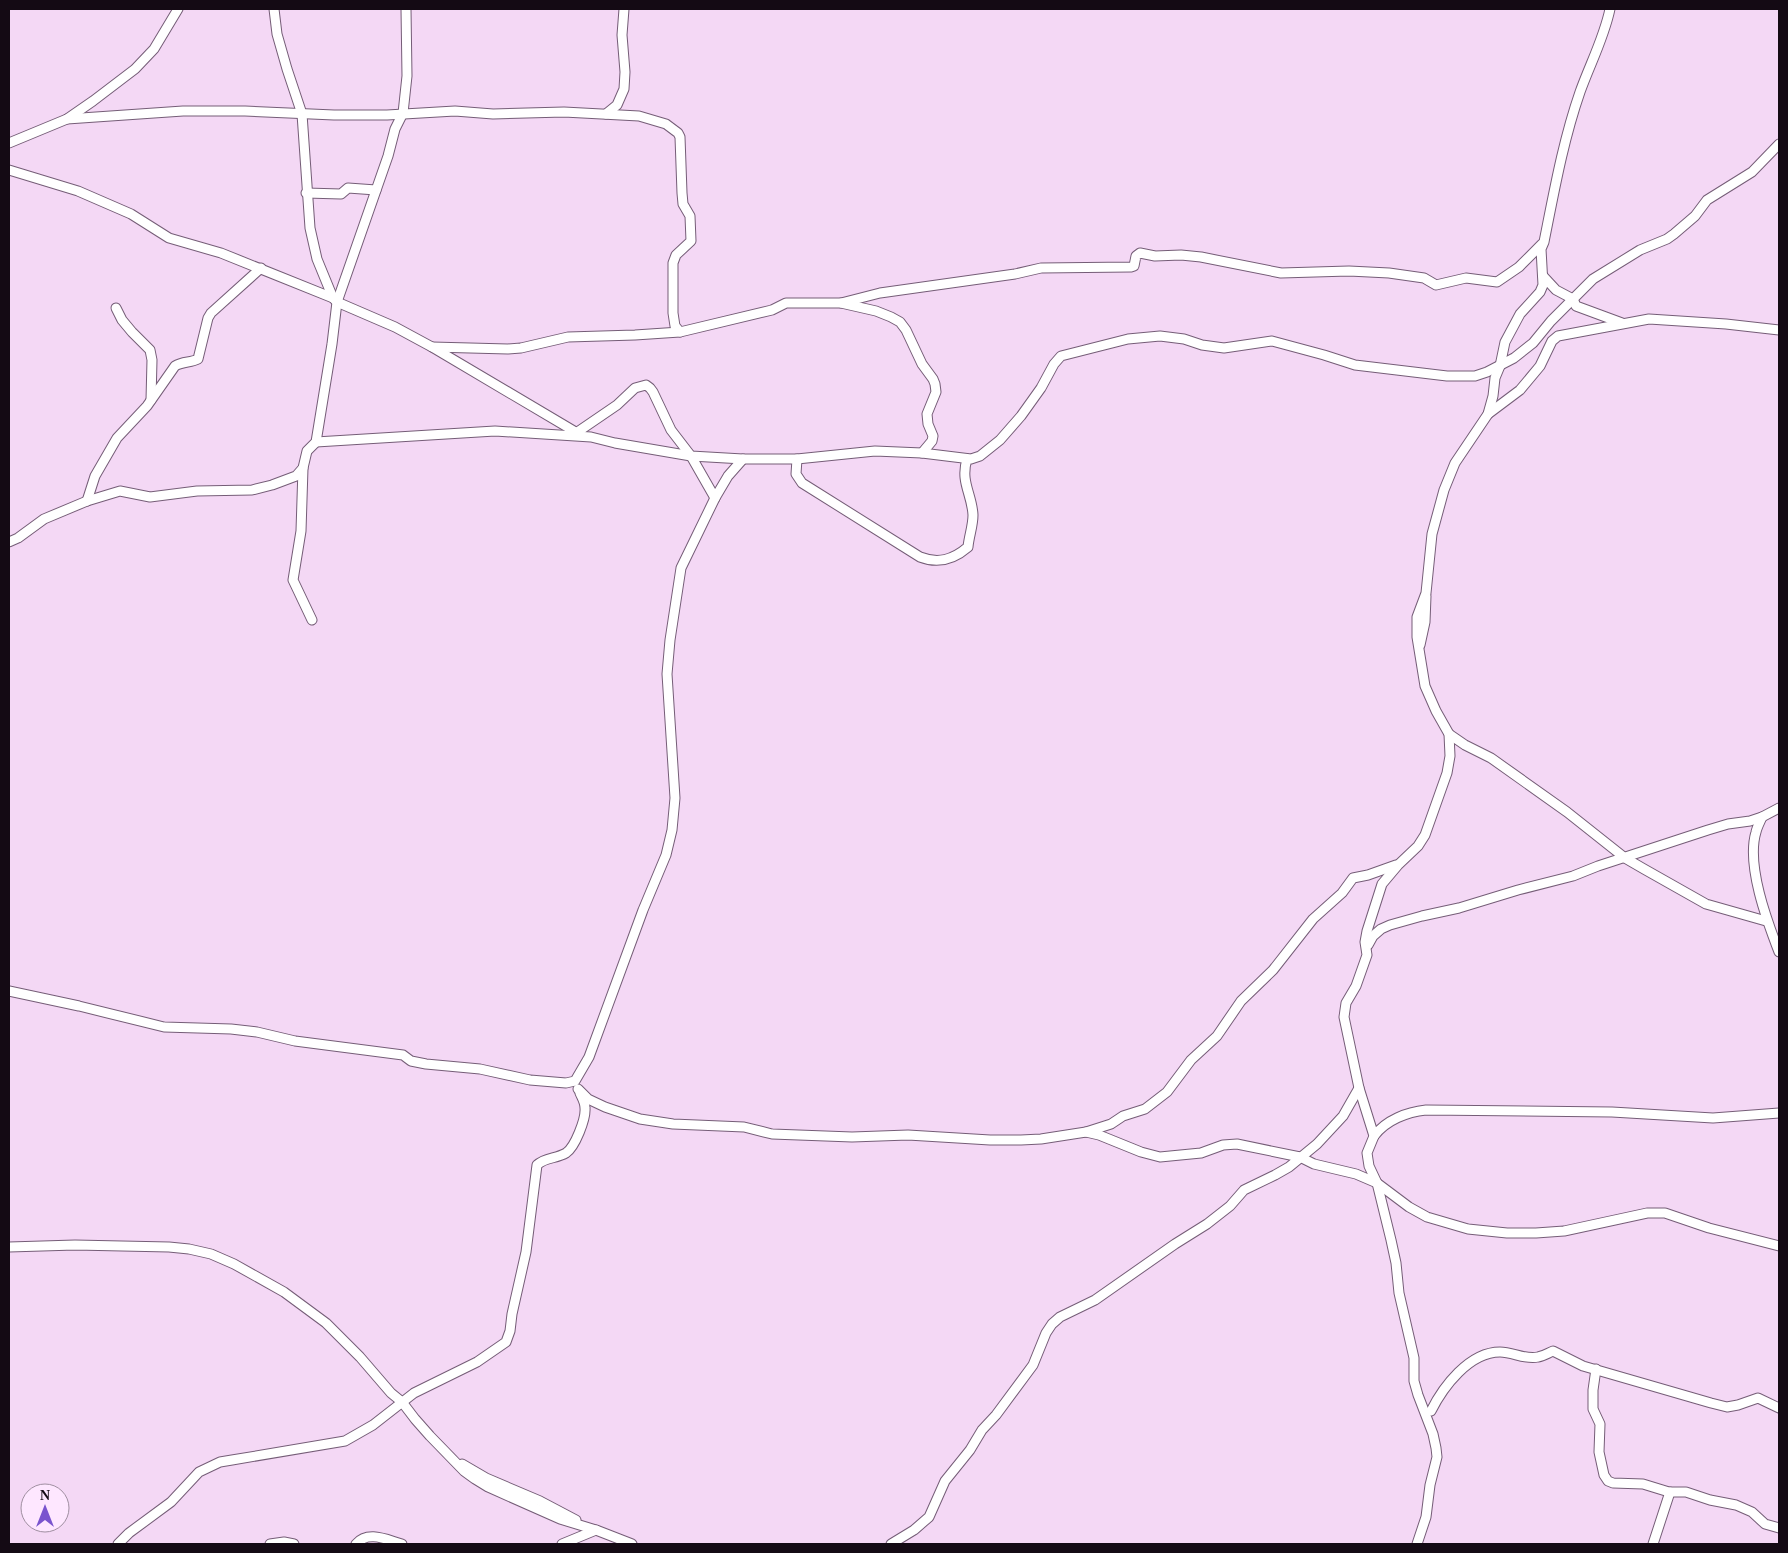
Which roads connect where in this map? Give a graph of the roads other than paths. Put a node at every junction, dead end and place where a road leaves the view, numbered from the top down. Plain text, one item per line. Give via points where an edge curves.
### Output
1 (178, 9) edge
2 (274, 9) edge
3 (406, 9) edge
4 (624, 9) edge
5 (1610, 9) edge
6 (302, 114) junction
7 (403, 114) junction
8 (606, 114) junction
9 (66, 119) junction
10 (9, 143) edge
11 (1779, 144) edge
12 (9, 170) edge
13 (376, 190) junction
14 (306, 193) junction
15 (1544, 242) junction
16 (260, 268) junction
17 (1543, 276) junction
18 (1573, 299) junction
19 (335, 300) junction
20 (841, 303) junction
21 (116, 308) dead end
22 (1622, 323) junction
23 (1779, 330) edge
24 (680, 332) junction
25 (432, 347) junction
26 (1500, 366) junction
27 (151, 400) junction
28 (1488, 414) junction
29 (576, 433) junction
30 (591, 437) junction
31 (316, 442) junction
32 (922, 453) junction
33 (691, 456) junction
34 (797, 458) junction
35 (743, 459) junction
36 (967, 459) junction
37 (303, 468) junction
38 (715, 498) junction
39 (87, 501) junction
40 (9, 542) edge
41 (312, 620) dead end
42 (1449, 734) junction
43 (1779, 808) edge
44 (1762, 817) junction
45 (1625, 858) junction
46 (1398, 865) junction
47 (1766, 921) junction
48 (1381, 929) junction
49 (1367, 931) junction
50 (1779, 952) edge
51 (1367, 955) junction
52 (9, 991) edge
53 (577, 1085) junction
54 (1359, 1088) junction
55 (1779, 1114) edge
56 (1086, 1132) junction
57 (1374, 1136) junction
58 (1300, 1157) junction
59 (1377, 1183) junction
60 (1779, 1246) edge
61 (9, 1247) edge
62 (1596, 1369) junction
63 (402, 1402) junction
64 (1779, 1408) edge
65 (1431, 1411) dead end
66 (1670, 1492) junction
67 (1779, 1528) edge
68 (596, 1530) junction
69 (118, 1544) edge
70 (270, 1544) edge
71 (294, 1544) edge
72 (356, 1544) edge
73 (402, 1544) edge
74 (562, 1544) edge
75 (632, 1544) edge
76 (891, 1544) edge
77 (1417, 1544) edge
78 (1653, 1544) edge

1 - 9 street via 146,59
2 - 6 street via 287,69
3 - 7 street via 407,76
4 - 8 street via 624,89 617,105
5 - 15 street via 1567,136
6 - 7 street
6 - 9 street via 183,111
6 - 14 street
7 - 8 street via 455,111
7 - 13 street via 395,129
8 - 24 street via 656,120 675,130 680,137 683,204 690,216 692,233 691,241 676,254 673,263 673,313 675,326
9 - 10 street
11 - 18 street via 1752,172 1707,200 1679,231 1640,250 1594,279
12 - 16 street via 84,194 131,214 179,242
13 - 14 street via 348,188 341,194
13 - 19 street
14 - 19 street via 317,259
15 - 17 street via 1540,249
15 - 20 street via 1497,282 1466,278 1436,285 1424,278 1380,272 1282,273 1215,259 1140,253 1131,267 1041,268 880,293
16 - 19 street
16 - 27 street via 211,313 198,359 175,366
17 - 18 street via 1556,290
17 - 26 street via 1540,292 1520,314 1505,342
18 - 22 street via 1576,306
18 - 26 street via 1533,343
19 - 25 street
19 - 31 street via 332,344
20 - 24 street via 786,303 772,310
20 - 32 street via 876,311 900,322 933,378 936,392 927,414 933,436
21 - 27 street via 122,320 150,350
22 - 23 street via 1662,319
22 - 28 street via 1554,338 1540,366 1520,390
24 - 25 street via 568,337 508,349
25 - 29 street
26 - 28 street via 1494,378
26 - 36 street via 1475,376 1447,376 1355,365 1272,341 1224,348 1172,337 1128,340 1061,356 1042,388 1000,440 980,456
27 - 39 street via 117,438 95,476
28 - 42 street via 1455,463 1444,490 1432,534 1426,593 1416,625 1425,686
29 - 30 street
29 - 33 street via 635,388 646,386 653,392 671,430
30 - 31 street via 495,432
30 - 33 street
31 - 37 street via 307,452
32 - 34 street via 875,451
32 - 36 street
33 - 35 street
33 - 38 street
34 - 35 street
34 - 36 street via 796,474 802,483 920,557 937,561 954,557 968,547 973,513 965,482
35 - 38 street
37 - 39 street via 288,480 252,490 197,491 150,498 120,491
37 - 41 street via 301,531 293,580
38 - 53 street via 681,568 670,640 667,686 675,798 672,830 667,851
39 - 40 street via 44,519
42 - 45 street via 1491,758
42 - 46 street via 1447,773 1434,813 1418,846
43 - 44 street
44 - 45 street via 1742,824 1728,824
44 - 47 street via 1755,832 1754,846
45 - 47 street via 1706,904
45 - 48 street via 1573,876
46 - 49 street via 1382,884
46 - 56 street via 1353,878 1342,893 1313,919 1264,981 1240,1001 1217,1036 1191,1060 1162,1096 1145,1109
47 - 50 street
48 - 49 street via 1373,927
48 - 51 street via 1368,942
49 - 51 street
51 - 54 street via 1346,1003 1344,1017
52 - 53 street via 164,1027 257,1032 295,1041 403,1055 426,1064
53 - 56 street via 588,1099 640,1119 673,1124 735,1126 772,1134 1013,1140
53 - 63 street via 584,1102 581,1128 566,1153 537,1165 526,1252 510,1335 506,1342 477,1362
54 - 57 street
54 - 58 street via 1343,1116
55 - 57 street via 1713,1118 1612,1112 1426,1110 1397,1118
56 - 58 street via 1160,1157 1200,1153 1237,1144
57 - 59 street via 1367,1153
58 - 59 street
58 - 76 street via 1275,1176 1244,1190 1207,1224 1113,1289 1052,1324 1033,1364 945,1480 928,1517
59 - 60 street via 1427,1217 1468,1229 1507,1233 1564,1231 1647,1213 1665,1213
59 - 77 street via 1412,1349 1414,1381 1433,1434 1437,1457 1426,1517
61 - 63 street via 150,1245 211,1254 260,1277 326,1323
62 - 64 street via 1711,1404 1727,1407 1758,1398
62 - 65 street via 1553,1351 1532,1358 1498,1352 1467,1366 1444,1389
62 - 66 street via 1593,1409 1600,1424 1599,1452 1604,1477 1613,1483 1642,1484
63 - 68 street via 464,1471 488,1488 560,1520
63 - 69 street via 368,1428 345,1440 220,1462 204,1469 171,1502
66 - 67 street via 1686,1492 1740,1506 1765,1524
66 - 78 street
68 - 74 street
68 - 75 street
70 - 71 street
72 - 73 street via 370,1536

